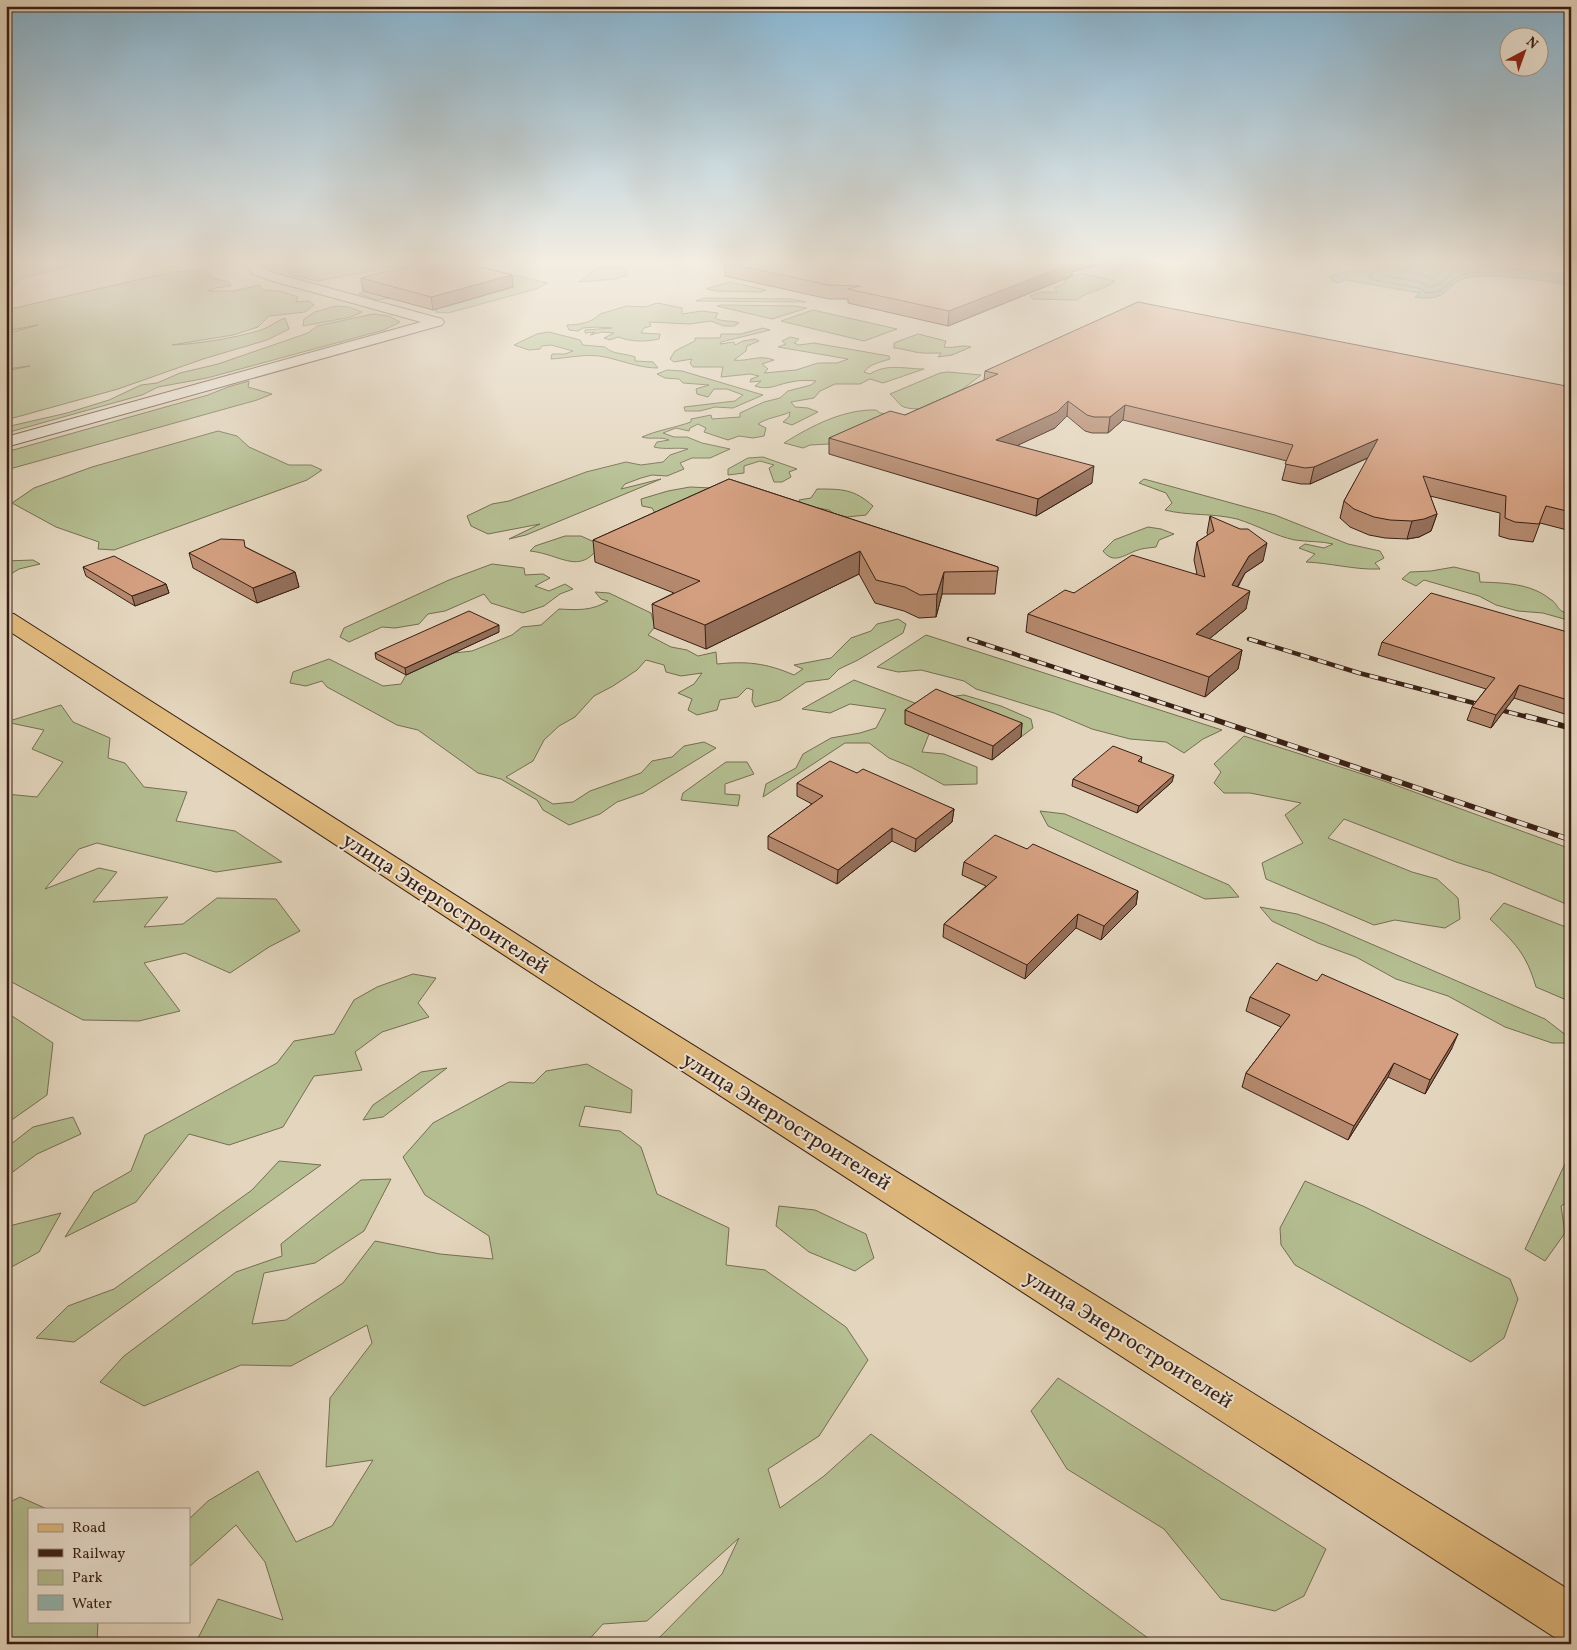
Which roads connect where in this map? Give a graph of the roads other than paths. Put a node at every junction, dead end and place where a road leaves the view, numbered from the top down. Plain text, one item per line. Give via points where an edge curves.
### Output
1 (376, 339) edge
2 (6, 442) edge
3 (6, 619) edge
4 (1571, 1620) edge

1 - 2 street
3 - 4 main road, улица Энергостроителей via 587,994

